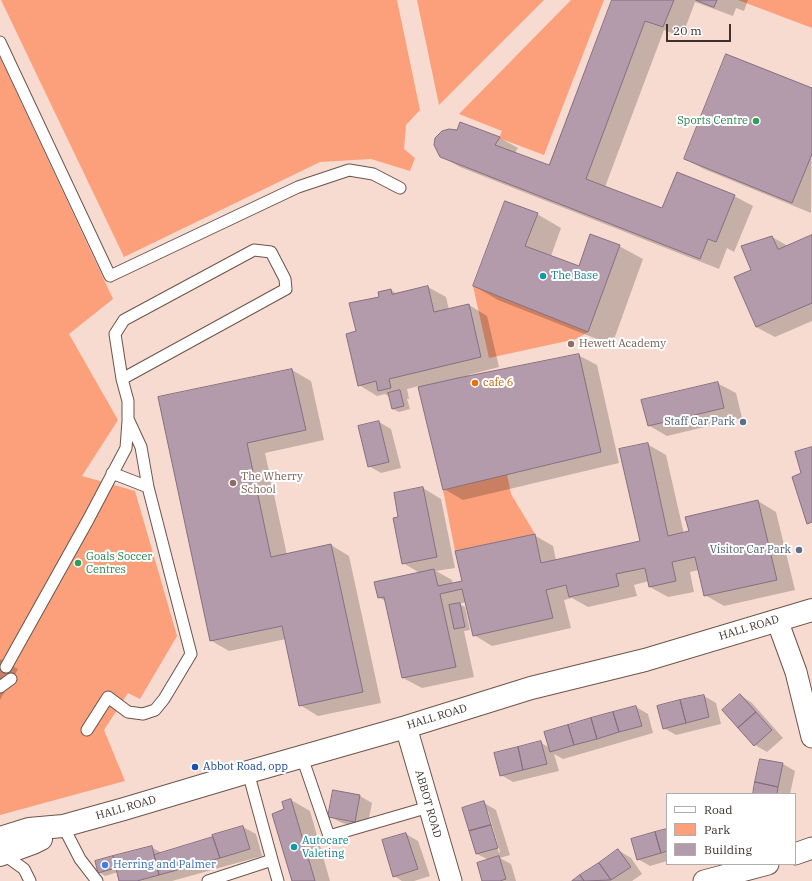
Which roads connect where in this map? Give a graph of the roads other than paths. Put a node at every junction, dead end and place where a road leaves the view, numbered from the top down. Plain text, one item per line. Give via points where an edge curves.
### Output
1 (0, 42) edge
2 (400, 188) dead end
3 (122, 379) junction
4 (128, 421) junction
5 (112, 473) junction
6 (148, 487) junction
7 (812, 610) edge
8 (777, 620) junction
9 (6, 667) dead end
10 (10, 679) dead end
11 (0, 687) edge
12 (406, 727) junction
13 (87, 730) dead end
14 (812, 736) edge
15 (302, 757) junction
16 (248, 772) junction
17 (429, 807) junction
18 (63, 826) junction
19 (812, 848) edge
20 (1, 849) edge
21 (796, 854) edge
22 (272, 860) junction
23 (764, 865) edge
24 (30, 881) edge
25 (97, 881) edge
26 (208, 881) edge
27 (278, 881) edge
28 (451, 881) edge
29 (704, 881) edge

1 - 2 lane via 110,276 298,187 349,170 373,174
3 - 3 lane via 115,334 124,320 254,250 271,252 285,279 286,289
3 - 4 lane via 128,401
4 - 5 lane via 126,448
4 - 6 lane via 140,446
5 - 6 lane
5 - 9 lane
6 - 13 lane via 191,654 155,710 143,714 128,712 108,697
7 - 8 street, HALL ROAD
8 - 12 street, HALL ROAD via 644,660 531,688
8 - 14 street via 796,672
10 - 11 lane
12 - 15 street, HALL ROAD
12 - 17 street, ABBOT ROAD
15 - 16 street, HALL ROAD
15 - 17 lane via 329,836
16 - 18 street, HALL ROAD
16 - 22 lane
17 - 28 street, ABBOT ROAD
18 - 20 street, HALL ROAD via 33,843
18 - 25 lane via 80,859
19 - 21 street
20 - 24 lane via 24,869
22 - 26 lane
22 - 27 lane
23 - 29 street

